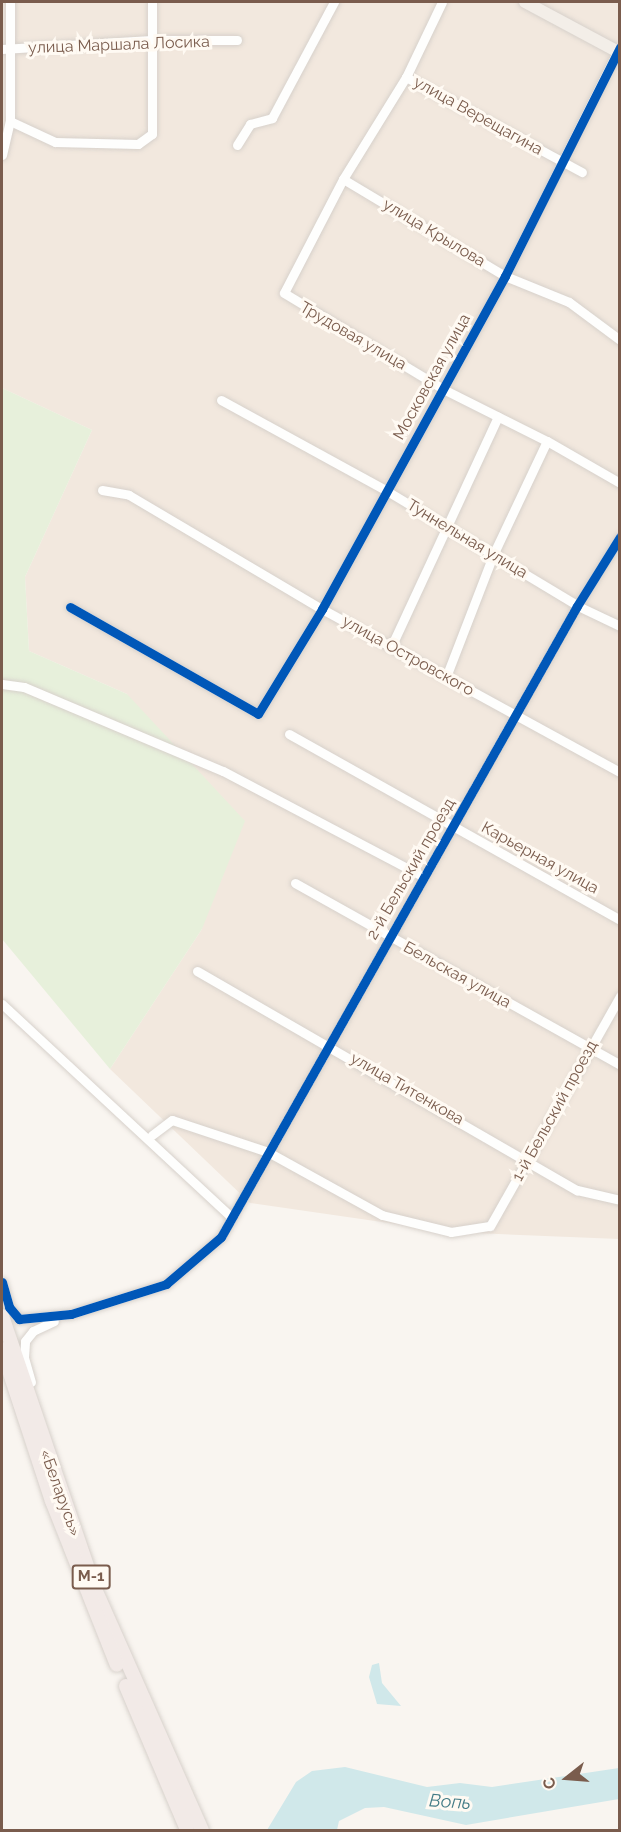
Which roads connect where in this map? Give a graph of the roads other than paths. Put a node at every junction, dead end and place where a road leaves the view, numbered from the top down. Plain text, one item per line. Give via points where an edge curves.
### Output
1 (10, 2) edge
2 (153, 2) edge
3 (334, 2) edge
4 (441, 2) edge
5 (525, 2) edge
6 (152, 40) junction
7 (237, 40) dead end
8 (6, 49) edge
9 (619, 51) edge
10 (406, 76) junction
11 (10, 121) junction
12 (237, 145) dead end
13 (2, 155) edge
14 (562, 162) junction
15 (582, 172) dead end
16 (343, 179) junction
17 (505, 276) junction
18 (620, 340) edge
19 (443, 389) junction
20 (221, 400) dead end
21 (498, 417) junction
22 (547, 441) junction
23 (620, 483) edge
24 (102, 490) dead end
25 (387, 491) junction
26 (447, 527) junction
27 (620, 537) edge
28 (493, 555) junction
29 (577, 606) junction
30 (70, 607) dead end
31 (322, 609) junction
32 (620, 626) edge
33 (392, 647) junction
34 (446, 677) junction
35 (2, 684) edge
36 (516, 715) junction
37 (289, 734) dead end
38 (620, 772) edge
39 (453, 827) junction
40 (424, 877) junction
41 (295, 883) dead end
42 (620, 920) edge
43 (389, 939) junction
44 (197, 971) dead end
45 (620, 996) edge
46 (2, 1004) edge
47 (329, 1044) junction
48 (590, 1048) junction
49 (620, 1065) edge
50 (152, 1135) dead end
51 (268, 1152) junction
52 (528, 1158) junction
53 (620, 1200) edge
54 (232, 1218) junction
55 (2, 1282) edge
56 (71, 1314) junction
57 (2, 1316) edge
58 (2, 1349) edge
59 (63, 1504) junction
60 (187, 1830) edge
61 (202, 1830) edge

1 - 8 street
2 - 6 street
3 - 12 street via 272,118 250,124
4 - 10 street, Трудовая улица
5 - 9 main road
6 - 7 street, улица Маршала Лосика
6 - 8 street, улица Маршала Лосика
6 - 11 street via 152,134 138,144 55,142
8 - 11 street
9 - 14 street, Московская улица
10 - 14 street, улица Верещагина
10 - 16 street, Трудовая улица
11 - 13 street
14 - 15 street, улица Верещагина
14 - 17 street, Московская улица
16 - 17 street, улица Крылова
16 - 19 street, Трудовая улица via 284,293
17 - 18 street, улица Крылова via 569,302
17 - 19 street, Московская улица
19 - 21 street, Трудовая улица
19 - 25 street, Московская улица
20 - 25 street, Туннельная улица
21 - 22 street, Трудовая улица
21 - 26 street
22 - 23 street, Трудовая улица
22 - 28 street
24 - 31 street, улица Островского via 129,495
25 - 26 street, Туннельная улица
25 - 31 street, Московская улица
26 - 28 street, Туннельная улица
26 - 33 street
27 - 29 street, 2-й Бельский проезд
28 - 29 street, Туннельная улица
28 - 34 street
29 - 32 street, Туннельная улица
29 - 36 street, 2-й Бельский проезд
30 - 31 street, Московская улица via 258,714
31 - 33 street, улица Островского
33 - 34 street, улица Островского
34 - 36 street, улица Островского
35 - 40 street via 24,687 223,771
36 - 38 street, улица Островского
36 - 39 street, 2-й Бельский проезд
37 - 39 street, Карьерная улица
39 - 40 street, 2-й Бельский проезд
39 - 42 street, Карьерная улица
40 - 43 street, 2-й Бельский проезд
41 - 43 street, Бельская улица
43 - 47 street, 2-й Бельский проезд
43 - 48 street, Бельская улица
44 - 47 street, улица Титенкова
45 - 48 street, 1-й Бельский проезд
46 - 54 street
47 - 51 street, 2-й Бельский проезд
47 - 52 street, улица Титенкова
48 - 49 street, Бельская улица
48 - 52 street, 1-й Бельский проезд
50 - 51 street via 172,1120
51 - 52 street, 1-й Бельский проезд via 382,1215 451,1232 489,1226
51 - 54 street, 2-й Бельский проезд
52 - 53 street, улица Титенкова via 577,1190
54 - 56 street, 2-й Бельский проезд via 205,1254 166,1284
55 - 56 street via 9,1307 19,1319
56 - 59 street via 33,1331 23,1349
57 - 59 highway, «Беларусь» / М-1
58 - 60 highway, «Беларусь» / М-1 via 19,1408 91,1606
59 - 61 highway, «Беларусь» / М-1 via 130,1673

